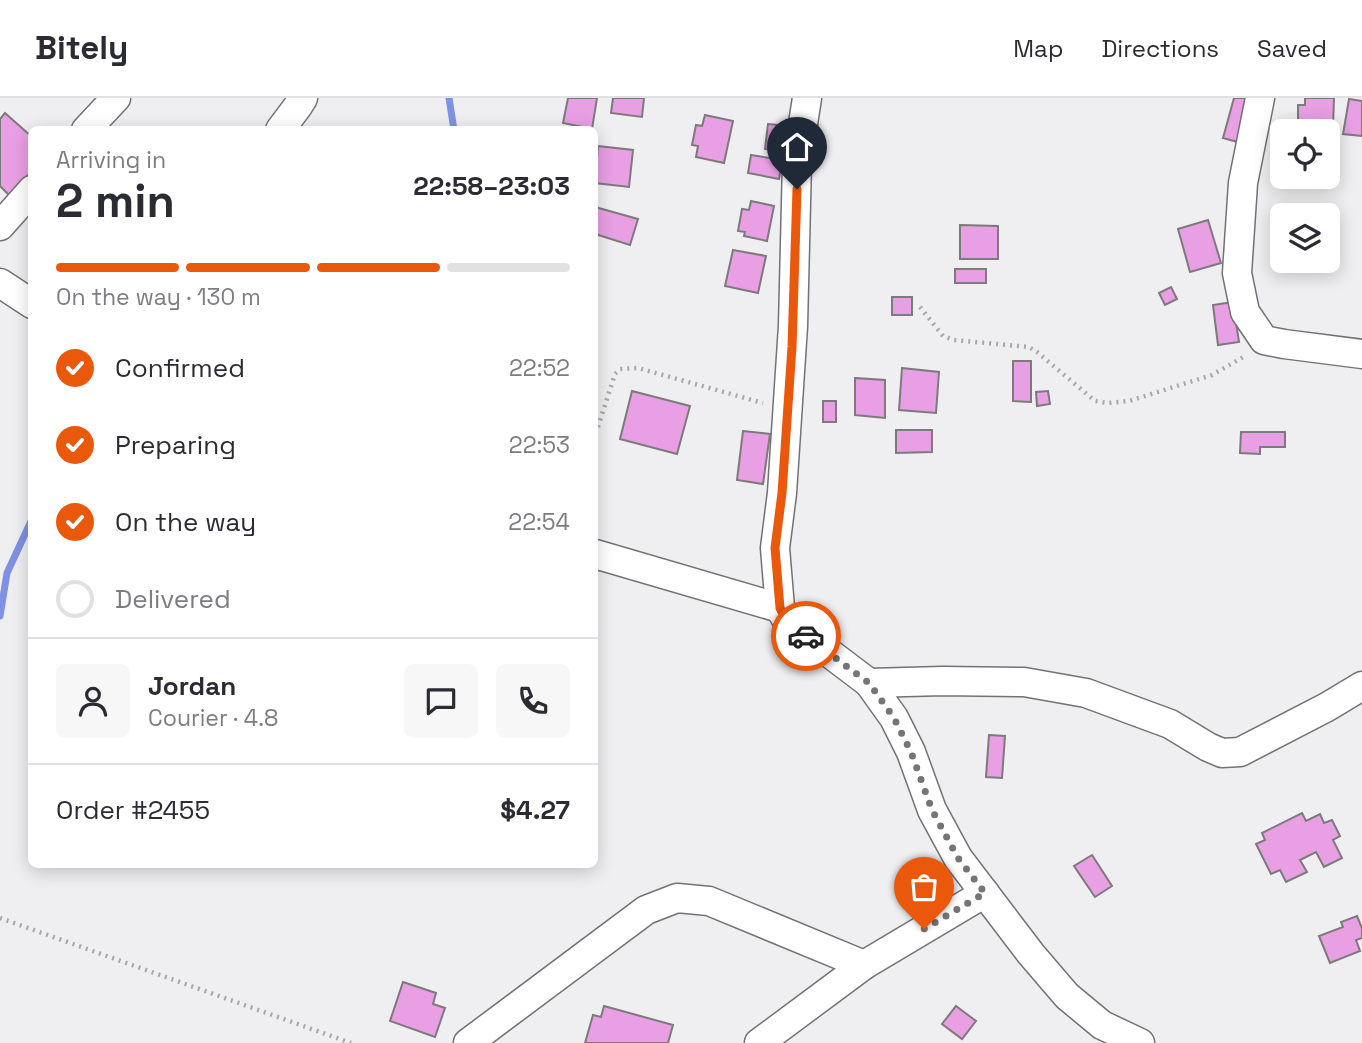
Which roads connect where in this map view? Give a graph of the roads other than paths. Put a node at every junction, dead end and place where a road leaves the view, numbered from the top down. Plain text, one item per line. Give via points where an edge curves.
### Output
1 (116, 98) edge
2 (303, 98) edge
3 (807, 98) edge
4 (1260, 98) edge
5 (90, 126) edge
6 (283, 126) edge
7 (28, 194) edge
8 (0, 226) edge
9 (0, 283) edge
10 (28, 301) edge
11 (1362, 354) edge
12 (598, 555) edge
13 (780, 608) junction
14 (869, 683) junction
15 (1362, 686) edge
16 (985, 893) junction
17 (864, 965) junction
18 (468, 1043) edge
19 (759, 1043) edge
20 (1140, 1043) edge

1 - 5 street
2 - 6 street
3 - 13 street via 797,162 793,326 775,548
4 - 11 street via 1243,183 1237,273 1245,312 1264,340
7 - 8 street
9 - 10 street
12 - 13 street
13 - 14 street via 787,621
14 - 15 street via 1024,682 1086,693 1170,724 1222,753 1240,752
14 - 16 street via 894,718 932,810 958,858
16 - 17 street
16 - 20 street via 1067,996 1102,1025
17 - 18 street via 709,901 677,898 646,911
17 - 19 street

